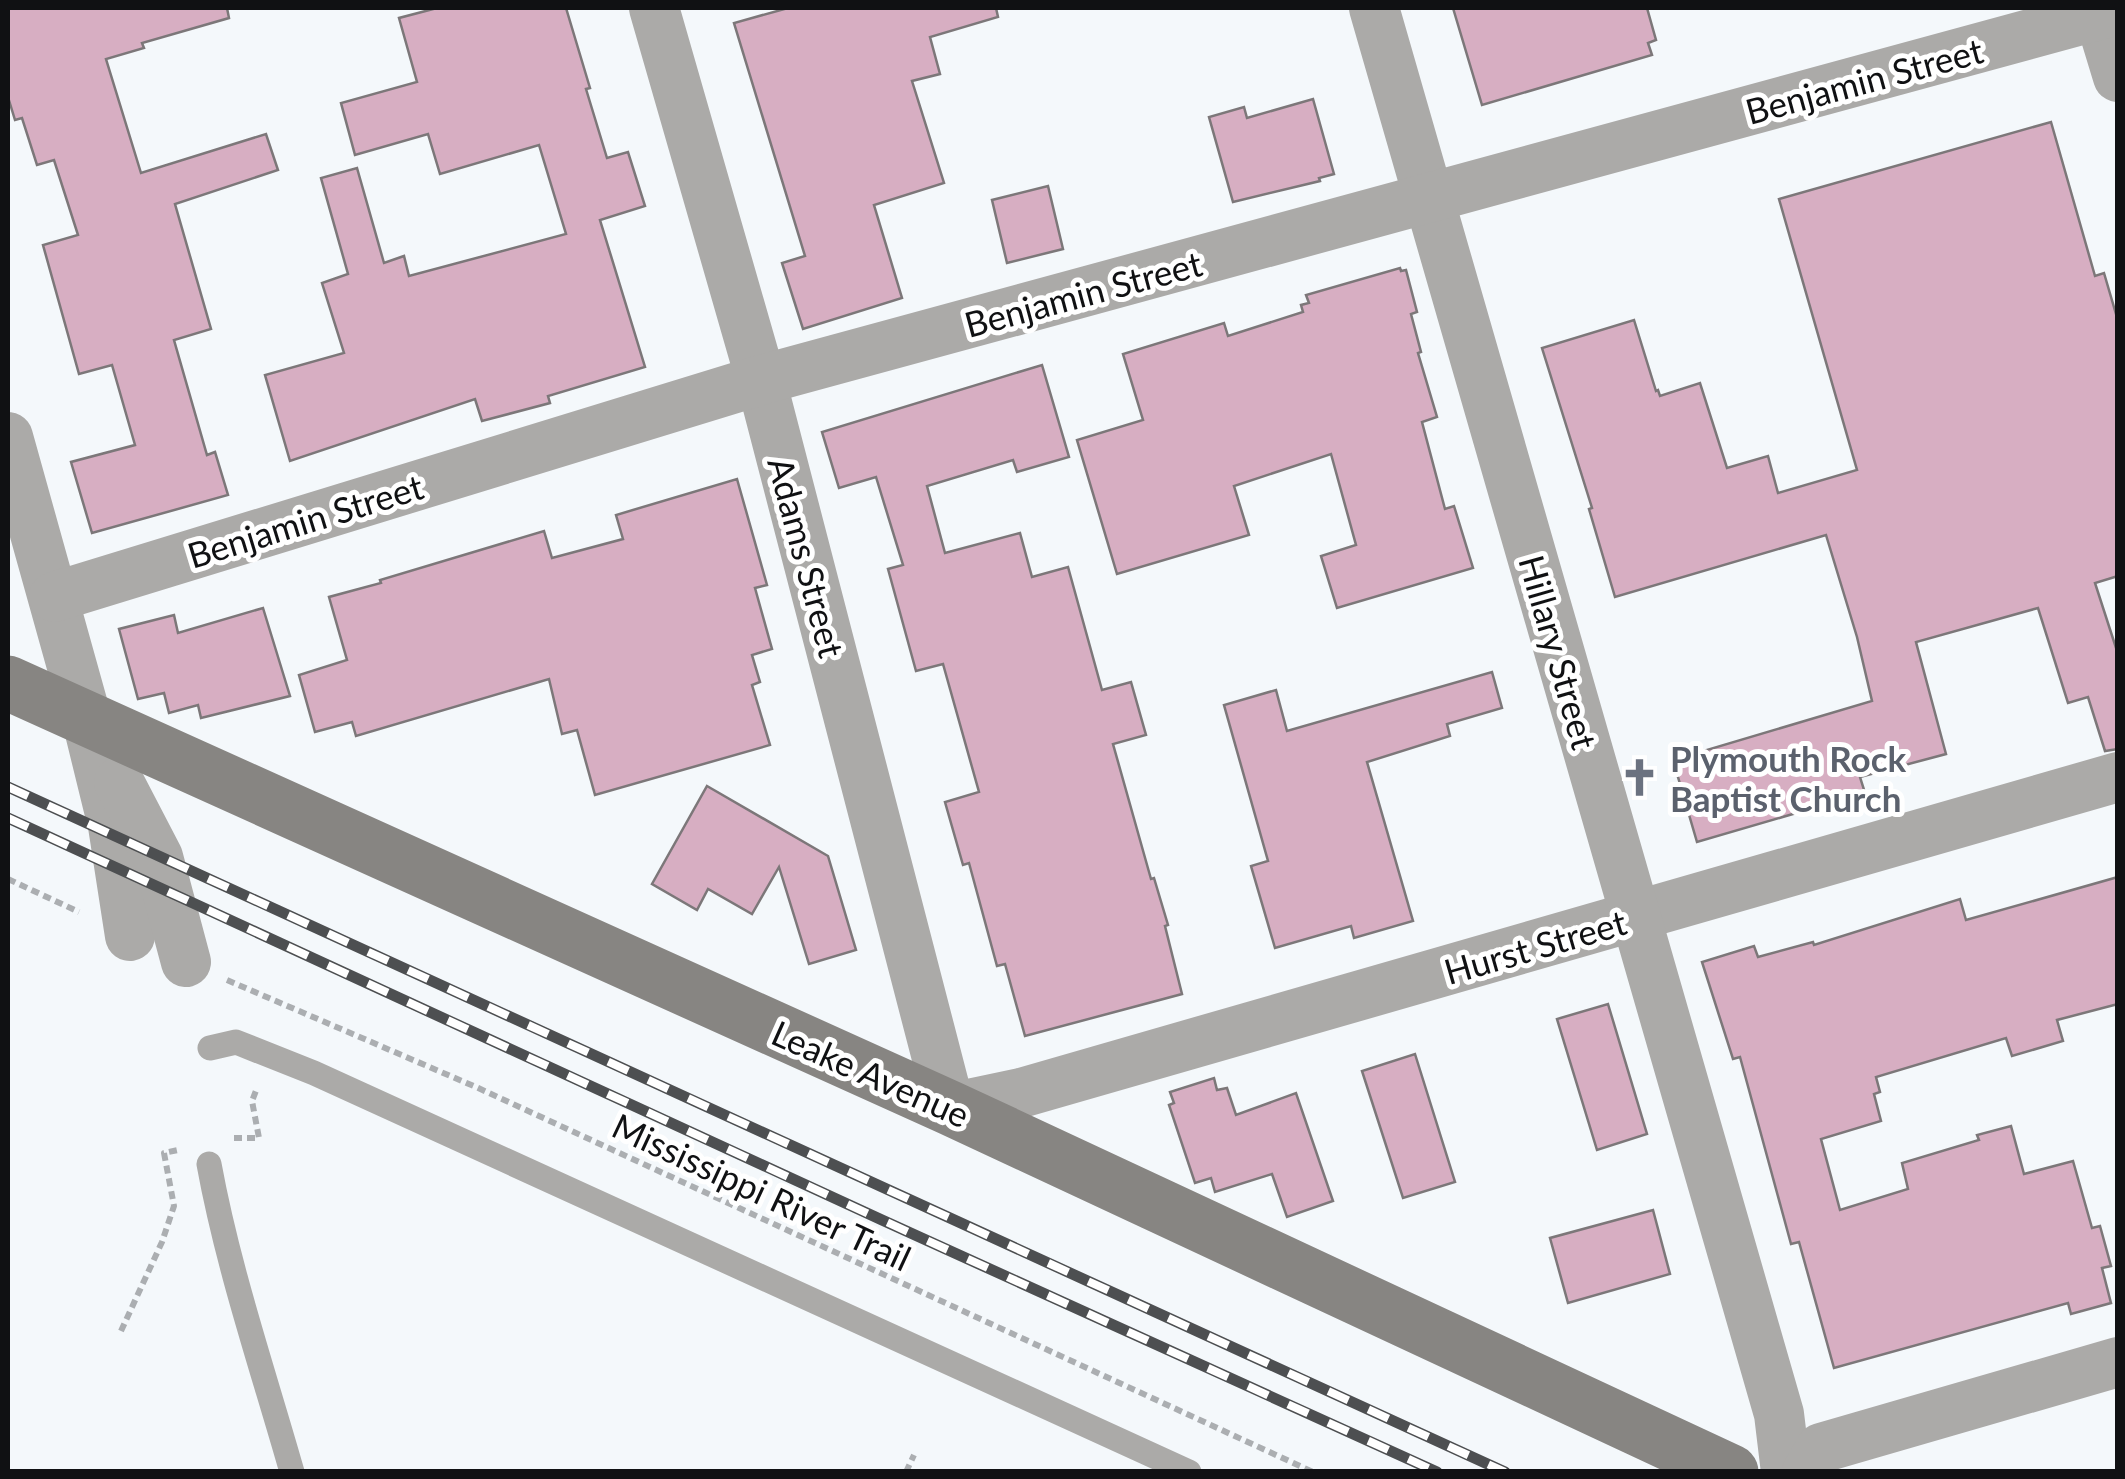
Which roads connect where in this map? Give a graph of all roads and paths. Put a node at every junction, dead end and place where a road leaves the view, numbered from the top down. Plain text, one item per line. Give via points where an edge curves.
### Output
1 (654, 8) edge
2 (1374, 8) edge
3 (2105, 11) edge
4 (2118, 77) edge
5 (1428, 200) junction
6 (760, 380) junction
7 (8, 437) edge
8 (54, 597) junction
9 (8, 683) edge
10 (88, 720) junction
11 (2118, 778) edge
12 (8, 879) edge
13 (1636, 917) junction
14 (130, 936) joint
15 (186, 962) joint
16 (210, 1048) dead end
17 (950, 1108) junction
18 (259, 1138) dead end
19 (180, 1150) dead end
20 (214, 1153) joint
21 (120, 1332) dead end
22 (2118, 1362) edge
23 (914, 1455) dead end
24 (292, 1472) edge
25 (906, 1472) edge
26 (1190, 1472) edge
27 (1313, 1472) edge
28 (1731, 1472) edge
29 (1786, 1472) edge
30 (1807, 1472) edge

1 - 6 street, Adams Street
2 - 5 street, Hillary Street
3 - 4 street
3 - 5 street, Benjamin Street
5 - 6 street, Benjamin Street
5 - 13 street, Hillary Street
6 - 8 street, Benjamin Street
6 - 17 street, Adams Street
7 - 8 street
8 - 10 street
9 - 10 street, Leake Avenue
10 - 14 street
10 - 15 street via 158,857
10 - 17 street, Leake Avenue
11 - 13 street, Hurst Street
12 - 14 path
13 - 17 street, Hurst Street
13 - 29 street, Hillary Street via 1779,1414
15 - 27 path, Mississippi River Trail via 476,1087
16 - 26 lane via 236,1042 314,1073
17 - 28 street, Leake Avenue
18 - 20 path via 236,1138
19 - 21 path via 164,1153 174,1206
20 - 24 lane via 217,1204 234,1274
22 - 30 street via 1821,1448
23 - 25 path

